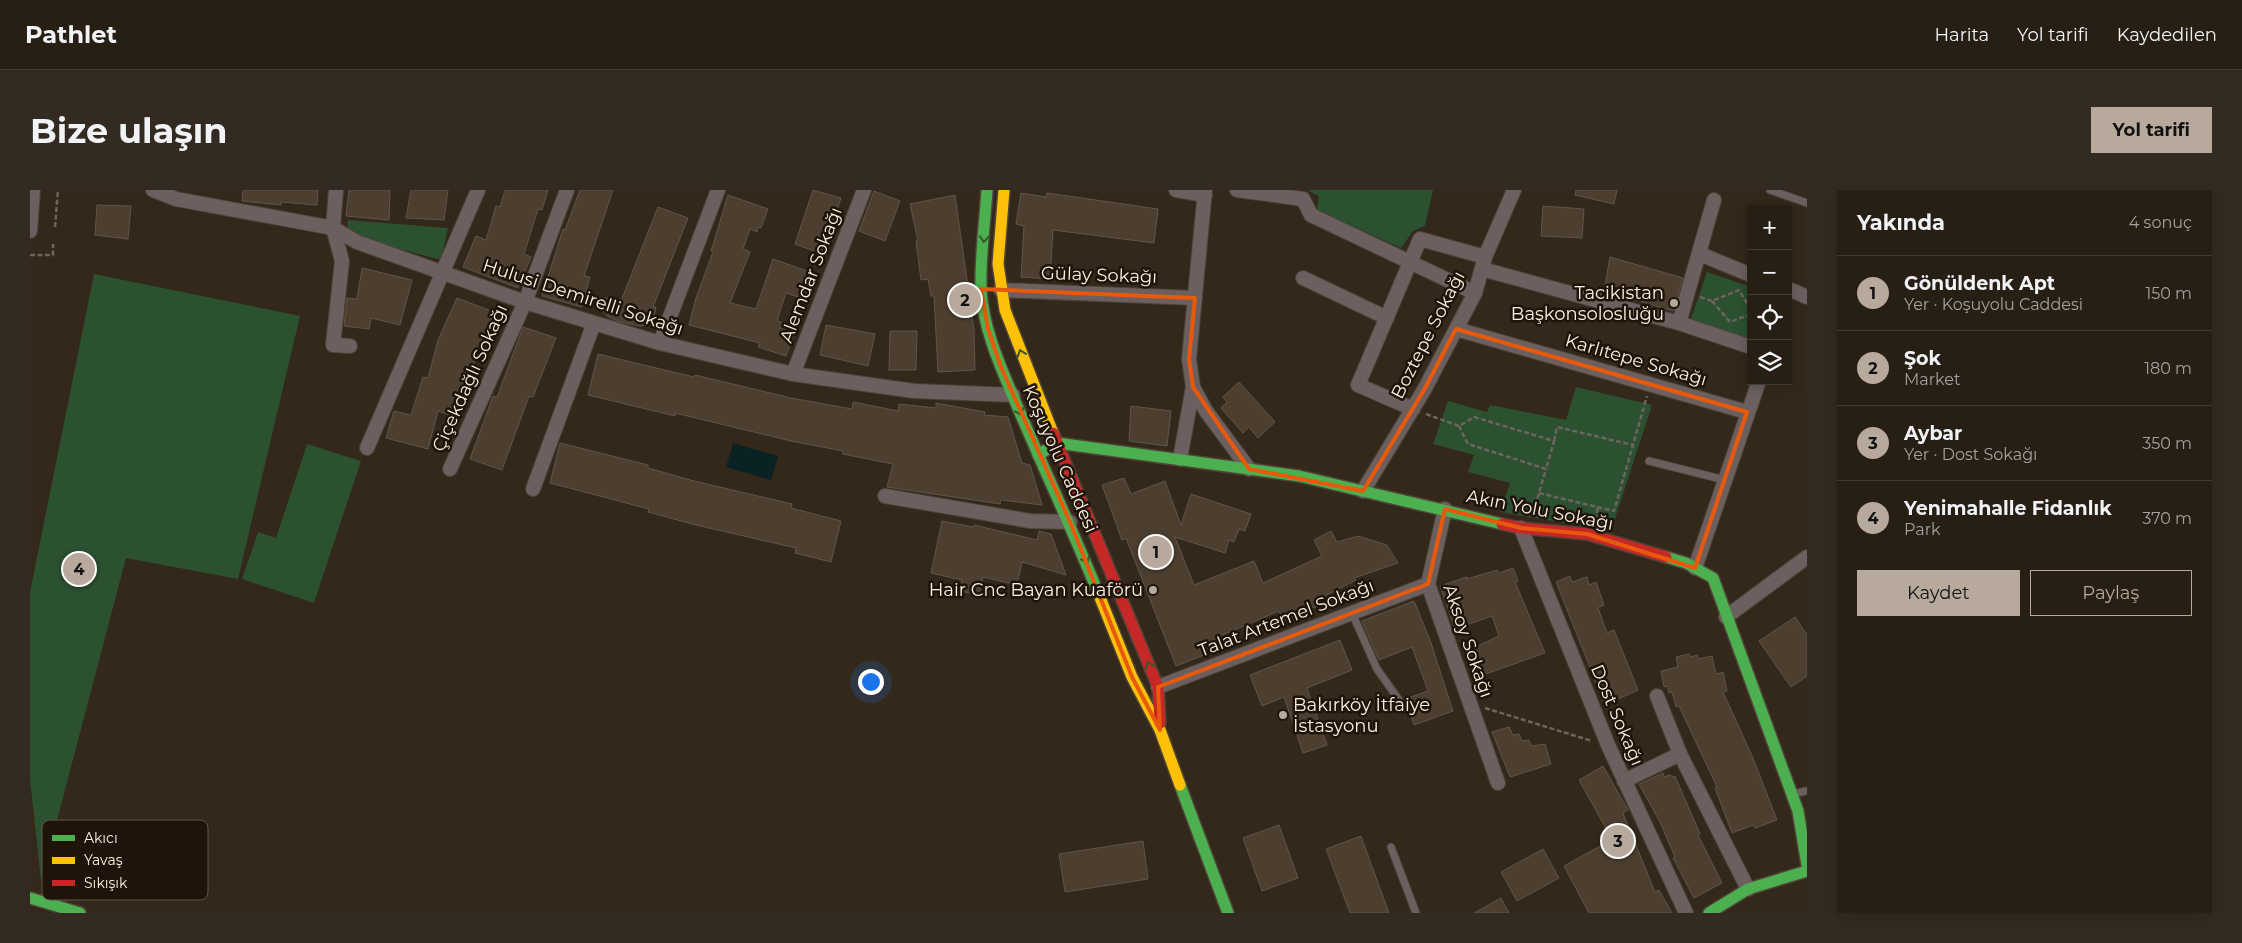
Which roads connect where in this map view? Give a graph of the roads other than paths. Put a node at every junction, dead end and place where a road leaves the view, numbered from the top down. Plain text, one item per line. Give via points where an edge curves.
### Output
1 (33, 190) edge
2 (152, 190) edge
3 (336, 190) edge
4 (478, 190) edge
5 (567, 190) edge
6 (718, 190) edge
7 (864, 190) edge
8 (986, 190) edge
9 (1004, 190) edge
10 (1176, 190) edge
11 (1237, 190) edge
12 (1514, 190) edge
13 (1770, 190) edge
14 (1205, 192) edge
15 (1714, 200) dead end
16 (1807, 203) edge
17 (332, 228) junction
18 (30, 231) edge
19 (1700, 254) junction
20 (1410, 263) junction
21 (1483, 263) junction
22 (442, 271) junction
23 (1747, 272) edge
24 (1303, 278) dead end
25 (981, 288) junction
26 (1001, 290) junction
27 (1475, 293) junction
28 (1792, 293) edge
29 (1807, 297) edge
30 (1194, 298) junction
31 (525, 302) junction
32 (1387, 318) junction
33 (1679, 323) junction
34 (594, 324) junction
35 (1456, 329) junction
36 (660, 343) junction
37 (350, 346) dead end
38 (1747, 346) edge
39 (793, 374) junction
40 (1758, 385) edge
41 (1193, 387) junction
42 (1012, 395) junction
43 (1413, 409) junction
44 (1748, 412) junction
45 (1057, 443) junction
46 (367, 448) dead end
47 (1038, 455) junction
48 (1180, 459) junction
49 (1649, 461) dead end
50 (450, 469) dead end
51 (1250, 469) junction
52 (1725, 480) junction
53 (533, 489) dead end
54 (1363, 491) junction
55 (885, 496) dead end
56 (1445, 509) junction
57 (1070, 522) junction
58 (1521, 528) junction
59 (1807, 557) edge
60 (1695, 568) junction
61 (1428, 584) junction
62 (1352, 613) junction
63 (1726, 617) junction
64 (1158, 687) junction
65 (1657, 696) dead end
66 (1399, 700) dead end
67 (1160, 730) junction
68 (1680, 754) junction
69 (1624, 781) junction
70 (1498, 783) dead end
71 (1807, 790) edge
72 (1792, 794) junction
73 (1391, 847) dead end
74 (1807, 865) edge
75 (1807, 871) edge
76 (1748, 889) junction
77 (30, 898) edge
78 (80, 913) edge
79 (1228, 913) edge
80 (1416, 913) edge
81 (1686, 913) edge
82 (1709, 913) edge

1 - 18 street
2 - 17 street, Hulusi Demirelli Sokağı via 176,199
3 - 17 street
4 - 22 street
5 - 31 street, Çiçekdağlı Sokağı
6 - 36 street
7 - 39 street, Alemdar Sokağı
8 -> 25 street, Koşuyolu Caddesi
9 - 26 street, Koşuyolu Caddesi via 998,264
10 - 14 street
11 - 20 street via 1303,199 1311,215
12 - 21 street, Boztepe Sokağı
13 - 16 lane
14 - 30 street
15 - 19 street
17 - 22 street, Hulusi Demirelli Sokağı via 357,242
17 - 37 street via 342,261 333,345
19 - 23 street
19 - 33 street
20 - 21 street via 1420,240
20 - 27 street
20 - 32 street
21 - 27 street, Boztepe Sokağı
21 - 33 street
22 - 31 street, Hulusi Demirelli Sokağı
22 - 46 street
24 - 32 street
25 - 26 street
25 - 42 street, Koşuyolu Caddesi via 988,329
26 - 30 street, Gülay Sokağı
45 -> 26 street, Koşuyolu Caddesi via 1017,344
27 - 35 street, Boztepe Sokağı
28 - 29 street
30 - 41 street via 1188,359
31 - 34 street, Hulusi Demirelli Sokağı
31 - 50 street, Çiçekdağlı Sokağı
32 - 43 street via 1358,385
33 - 38 street
34 - 36 street, Hulusi Demirelli Sokağı
34 - 53 street
35 - 43 street, Boztepe Sokağı
35 - 44 street, Karlıtepe Sokağı
36 - 39 street, Hulusi Demirelli Sokağı
39 - 42 street, Hulusi Demirelli Sokağı via 914,391
40 - 44 street
41 - 48 street
41 - 51 street via 1206,411
42 -> 47 street, Koşuyolu Caddesi
43 - 54 street, Boztepe Sokağı
44 - 52 street
45 - 47 street
45 - 48 street, Akın Yolu Sokağı
64 -> 45 street, Koşuyolu Caddesi
47 - 57 street, Koşuyolu Caddesi
48 - 51 street, Akın Yolu Sokağı
49 - 52 lane
51 - 54 street, Akın Yolu Sokağı
52 - 60 street
54 - 56 street, Akın Yolu Sokağı
55 - 57 street via 1030,521
56 - 58 street, Akın Yolu Sokağı
56 - 61 street, Aksoy Sokağı
57 -> 67 street, Koşuyolu Caddesi via 1132,677
58 - 60 street, Akın Yolu Sokağı via 1587,534
58 - 69 street, Dost Sokağı
59 - 63 street
60 - 63 street, Akın Yolu Sokağı via 1713,578
61 - 62 street, Talat Artemel Sokağı
61 - 70 street, Aksoy Sokağı
62 - 64 street, Talat Artemel Sokağı
62 - 66 lane via 1377,669
63 - 72 street, Akın Yolu Sokağı
64 - 67 street, Koşuyolu Caddesi
65 - 68 street
67 - 79 street, Koşuyolu Caddesi
68 - 69 street
68 - 76 street
69 - 81 street, Dost Sokağı
71 - 72 lane
72 - 74 street, Akın Yolu Sokağı
73 - 80 lane
75 - 76 street
76 - 82 street
77 - 78 street

